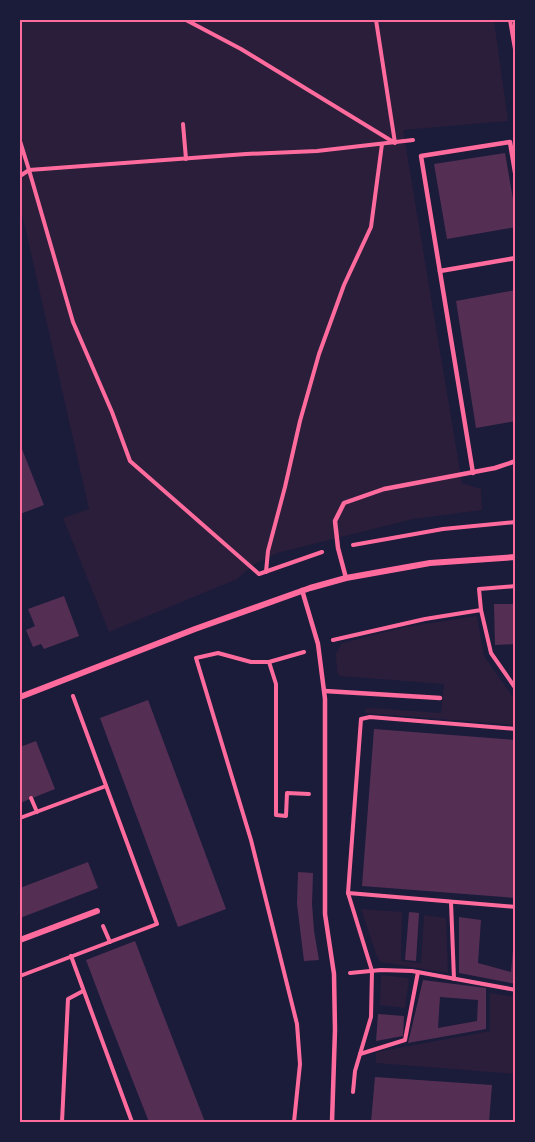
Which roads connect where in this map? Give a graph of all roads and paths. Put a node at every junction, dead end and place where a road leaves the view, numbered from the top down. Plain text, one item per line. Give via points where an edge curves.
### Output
1 (186, 20) edge
2 (376, 20) edge
3 (510, 20) edge
4 (516, 55) edge
5 (183, 124) dead end
6 (20, 141) edge
7 (405, 141) dead end
8 (395, 143) junction
9 (382, 144) junction
10 (186, 159) junction
11 (29, 170) junction
12 (20, 176) edge
13 (516, 178) edge
14 (516, 258) edge
15 (440, 271) junction
16 (516, 461) edge
17 (473, 472) junction
18 (516, 522) edge
19 (338, 548) junction
20 (516, 556) edge
21 (266, 572) junction
22 (346, 578) junction
23 (516, 586) edge
24 (302, 590) junction
25 (481, 610) junction
26 (318, 644) junction
27 (269, 662) junction
28 (516, 689) edge
29 (324, 691) junction
30 (72, 694) dead end
31 (20, 698) edge
32 (440, 698) dead end
33 (516, 729) edge
34 (106, 786) junction
35 (278, 792) junction
36 (287, 793) junction
37 (325, 794) junction
38 (31, 798) dead end
39 (37, 812) junction
40 (20, 818) edge
41 (348, 893) junction
42 (451, 902) junction
43 (516, 907) edge
44 (97, 911) dead end
45 (20, 940) edge
46 (71, 956) junction
47 (372, 971) junction
48 (418, 972) junction
49 (334, 974) junction
50 (20, 976) edge
51 (454, 979) junction
52 (516, 990) edge
53 (83, 991) junction
54 (360, 1054) junction
55 (353, 1100) dead end
56 (62, 1122) edge
57 (132, 1122) edge
58 (294, 1122) edge
59 (332, 1122) edge

1 - 8 path
2 - 8 path
3 - 4 path
5 - 10 path
6 - 11 path
7 - 8 path
8 - 9 path
9 - 10 path
9 - 21 path via 371,227 344,285 319,354 268,551
10 - 11 path
11 - 12 path
11 - 21 path via 73,322 129,461 259,574
13 - 15 lane via 510,142 422,156
14 - 15 lane
15 - 17 lane
16 - 17 lane
17 - 19 lane via 384,489 344,503 335,521
18 - 19 path via 443,529
19 - 21 path
19 - 22 lane
20 - 22 street via 430,563
22 - 24 street
23 - 25 path via 479,589
24 - 26 lane
24 - 31 street
25 - 26 path
25 - 28 path via 490,653
26 - 27 path
26 - 29 lane
27 - 35 path via 276,684
27 - 58 path via 218,653 196,658 251,840 297,1024 300,1064
29 - 32 lane
29 - 37 lane
30 - 34 path
33 - 41 path via 361,719
34 - 39 path
34 - 46 path via 157,924
35 - 36 path
35 - 36 path via 276,815 286,816
36 - 37 path
37 - 49 lane via 325,914
38 - 39 path
39 - 40 path
41 - 42 path
41 - 47 path
42 - 43 path
42 - 51 path
44 - 45 street
46 - 50 path
46 - 53 path
47 - 48 path
47 - 49 path
47 - 54 path via 371,1017
48 - 51 path
48 - 54 path via 405,1040
49 - 59 lane
51 - 52 path
53 - 56 path via 68,999
53 - 57 path
54 - 55 path

